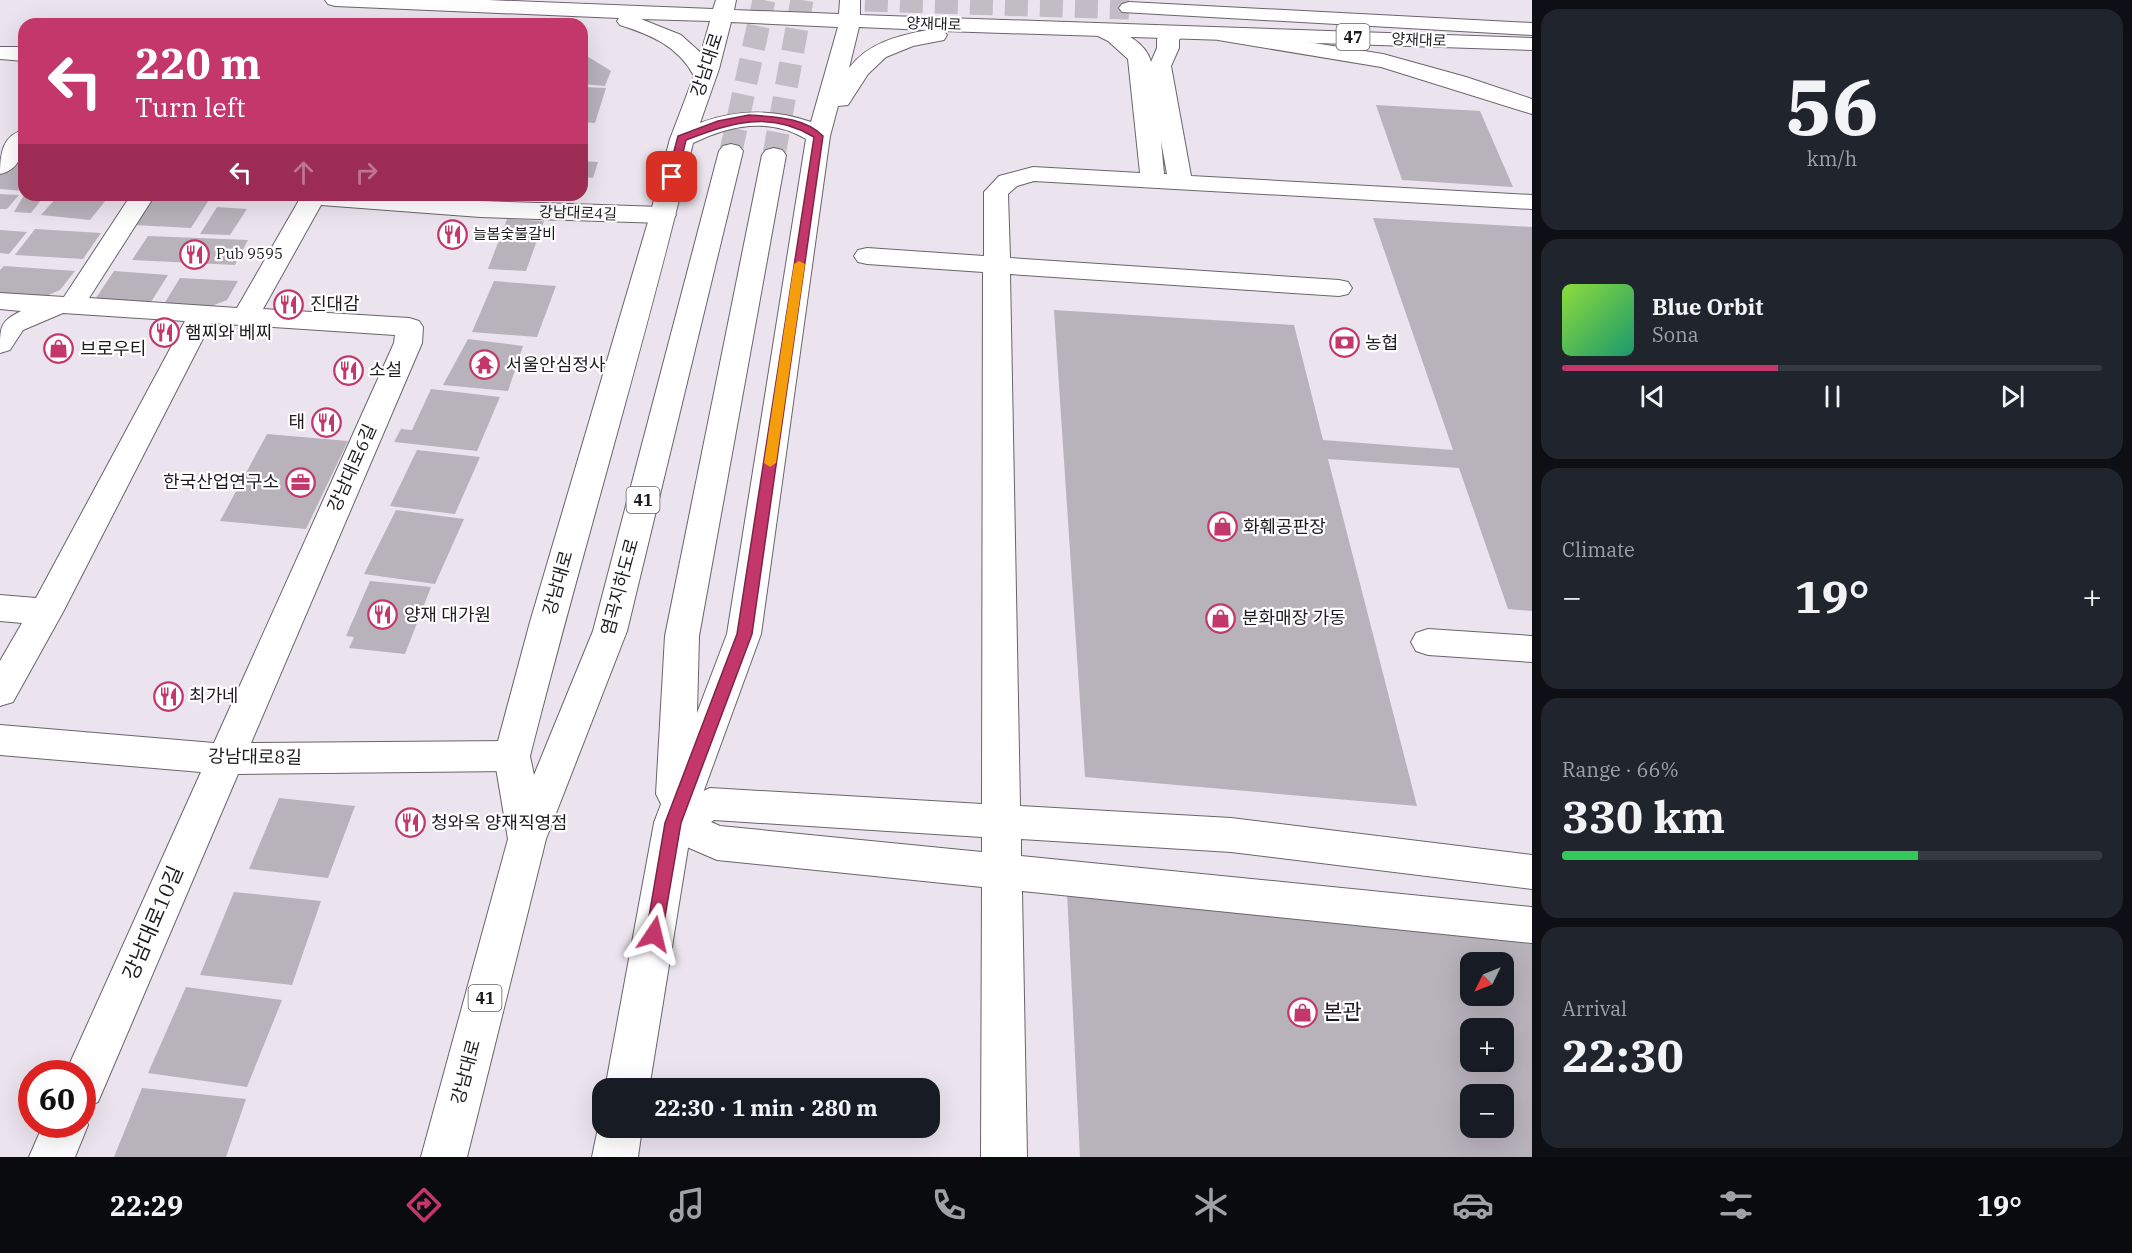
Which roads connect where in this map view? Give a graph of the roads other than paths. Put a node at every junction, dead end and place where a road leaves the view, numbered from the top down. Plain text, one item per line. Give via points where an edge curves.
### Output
1 (335, 0) edge
2 (605, 0) edge
3 (1244, 0) edge
4 (724, 8) edge
5 (1129, 8) tunnel mouth
6 (570, 9) junction
7 (849, 10) edge
8 (1532, 13) edge
9 (1048, 28) junction
10 (1532, 29) edge
11 (1103, 31) junction
12 (1174, 33) junction
13 (1226, 35) junction
14 (1532, 44) edge
15 (0, 53) edge
16 (18, 54) edge
17 (705, 76) junction
18 (1532, 107) edge
19 (819, 136) junction
20 (682, 138) junction
21 (18, 144) edge
22 (731, 152) tunnel mouth
23 (774, 155) tunnel mouth
24 (0, 167) edge
25 (1166, 181) junction
26 (139, 201) edge
27 (311, 201) edge
28 (455, 201) edge
29 (483, 202) edge
30 (1532, 202) edge
31 (663, 215) junction
32 (867, 256) dead end
33 (997, 265) junction
34 (1339, 288) dead end
35 (0, 301) edge
36 (64, 305) junction
37 (202, 314) junction
38 (245, 317) junction
39 (0, 344) edge
40 (0, 608) edge
41 (46, 612) junction
42 (1428, 642) dead end
43 (1532, 649) edge
44 (0, 692) edge
45 (0, 740) edge
46 (512, 756) junction
47 (224, 759) junction
48 (1002, 822) junction
49 (673, 823) junction
50 (527, 839) junction
51 (1002, 871) junction
52 (1532, 872) edge
53 (1532, 925) edge
54 (94, 1060) edge
55 (629, 1078) edge
56 (60, 1138) edge
57 (618, 1138) edge
58 (52, 1157) edge
59 (444, 1157) edge
60 (615, 1157) edge
61 (1004, 1157) edge

1 - 6 main road, 양재대로 / 47
2 - 6 main road
3 - 8 main road, 양재대로
4 - 6 main road, 양재대로 / 47
4 - 7 main road, 양재대로 / 47
4 - 17 main road, 강남대로
5 - 10 main road, 양재대로
6 - 17 main road via 665,34 692,53
7 - 9 main road, 양재대로 / 47
7 - 19 main road via 848,35
9 - 11 main road, 양재대로 / 47
9 - 19 main road via 1002,26 958,31 910,40 880,51 858,71
11 - 12 main road, 양재대로 / 47
11 - 25 main road via 1116,36 1139,57
12 - 13 main road, 양재대로 / 47
12 - 25 main road via 1167,39 1168,48 1160,66
13 - 14 main road, 양재대로 / 47
13 - 18 main road via 1383,61
15 - 16 main road
17 - 20 main road, 강남대로
19 - 20 main road via 790,122 749,118
19 - 49 main road via 744,634
20 - 31 main road, 강남대로
21 - 24 main road
22 - 50 main road, 염곡지하도로 / 41 via 610,631
23 - 49 main road via 682,636
25 - 30 main road
25 - 33 main road via 1033,174 1008,181 996,192
26 - 36 main road
27 - 38 main road
28 - 29 main road, 강남대로4길
29 - 31 main road, 강남대로4길
31 - 46 main road, 강남대로
32 - 33 main road
33 - 34 main road
33 - 48 main road
35 - 36 main road, 강남대로6길
36 - 37 main road, 강남대로6길
36 - 39 main road via 13,324
37 - 38 main road, 강남대로6길
37 - 41 main road
38 - 47 main road, 강남대로6길 via 409,327 408,343
40 - 41 main road
41 - 44 main road
42 - 43 main road
45 - 47 main road, 강남대로8길
46 - 47 main road, 강남대로8길
46 - 50 main road, 강남대로
47 - 54 main road, 강남대로10길
48 - 49 main road via 710,804
48 - 51 main road
48 - 52 main road via 1231,835
49 - 51 main road via 717,843
49 - 55 main road
50 - 59 main road, 강남대로 / 41
51 - 53 main road
51 - 61 main road
56 - 58 main road
57 - 60 main road

